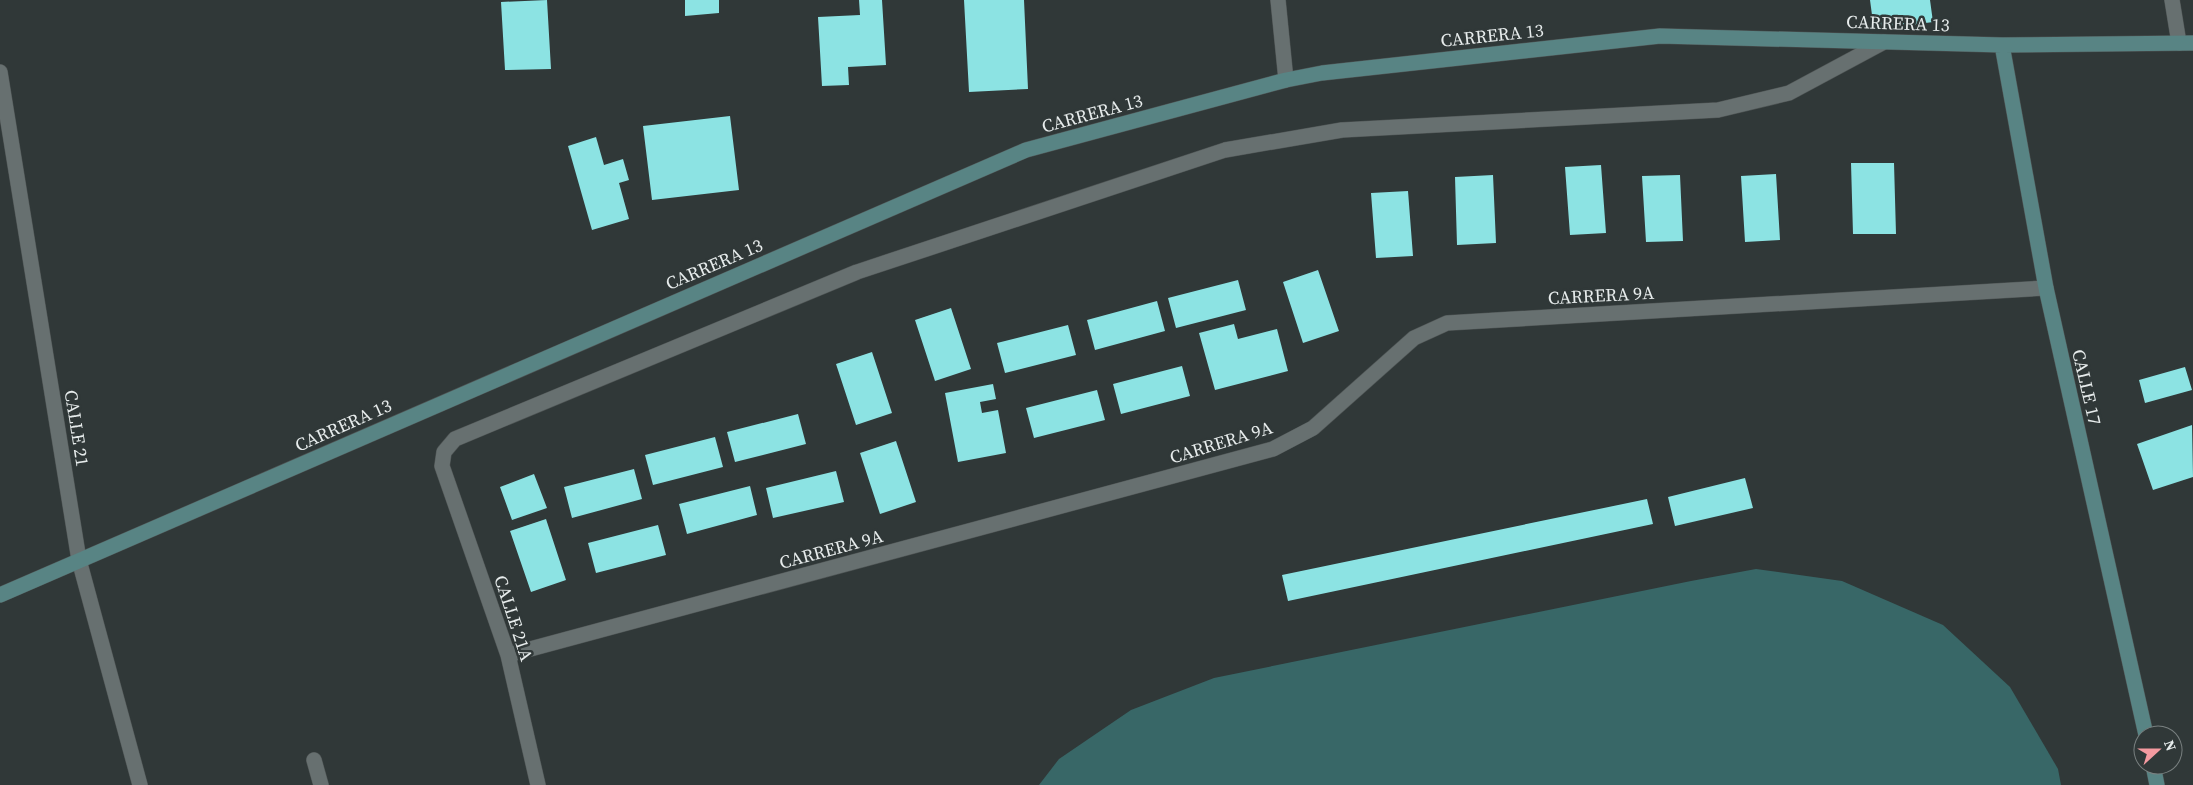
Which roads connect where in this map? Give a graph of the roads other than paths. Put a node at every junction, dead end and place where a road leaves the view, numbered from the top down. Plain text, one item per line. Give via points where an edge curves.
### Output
1 (1278, 0) edge
2 (2172, 0) edge
3 (1884, 42) junction
4 (2186, 43) edge
5 (2002, 45) junction
6 (0, 72) edge
7 (1286, 80) junction
8 (2046, 288) junction
9 (79, 560) junction
10 (0, 595) edge
11 (508, 655) junction
12 (2144, 725) edge
13 (314, 760) dead end
14 (140, 785) edge
15 (321, 785) edge
16 (538, 785) edge

1 - 7 street
2 - 4 street
3 - 5 street, CARRERA 13
3 - 7 street, CARRERA 13 via 1660,36 1322,73
3 - 11 street, CALLE 21A via 1789,93 1718,110 1342,130 1225,150 857,272 455,439 444,452 442,466
4 - 5 street, CARRERA 13
5 - 8 street, CALLE 17
6 - 9 street, CALLE 21
7 - 9 street, CARRERA 13 via 1026,150
8 - 11 street, CARRERA 9A via 1448,323 1414,338 1313,428 1273,450
8 - 12 street, CALLE 17
9 - 10 street, CARRERA 13
9 - 14 street, CALLE 21
11 - 16 street, CALLE 21A
13 - 15 street

